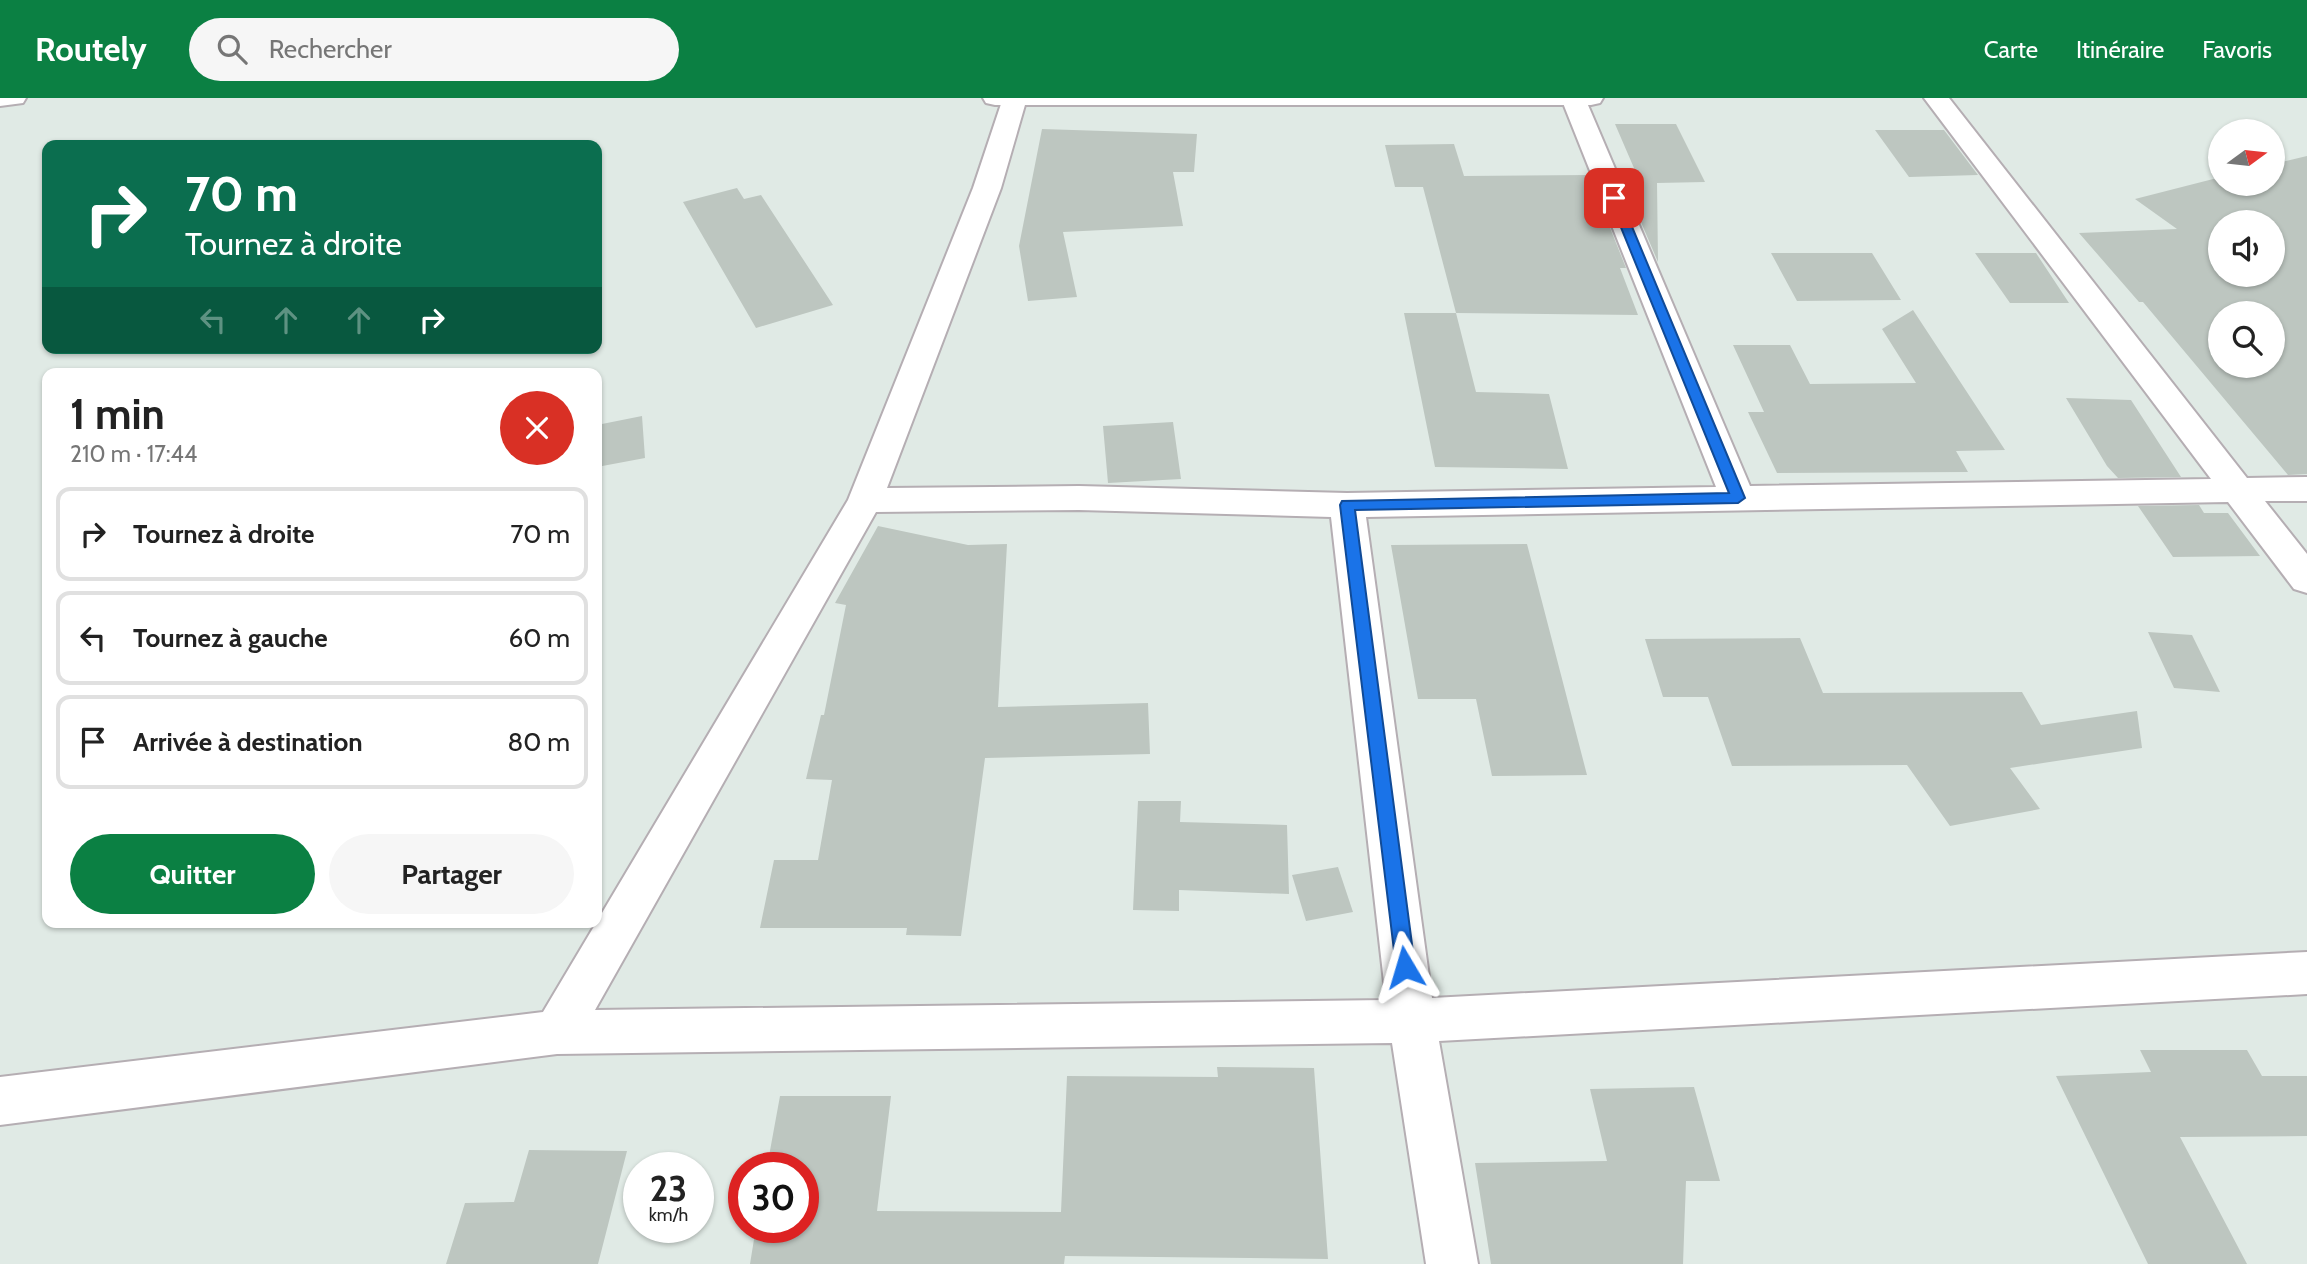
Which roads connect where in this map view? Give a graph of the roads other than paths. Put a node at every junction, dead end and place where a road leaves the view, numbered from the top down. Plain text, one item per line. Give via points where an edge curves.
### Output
1 (14, 98) edge
2 (995, 98) edge
3 (1015, 98) edge
4 (1573, 98) edge
5 (1591, 98) edge
6 (1936, 98) edge
7 (0, 99) edge
8 (2238, 489) junction
9 (2307, 489) edge
10 (1738, 498) junction
11 (865, 500) junction
12 (1347, 505) junction
13 (2307, 580) edge
14 (2307, 973) edge
15 (1412, 1021) junction
16 (557, 1032) junction
17 (0, 1101) edge
18 (1452, 1264) edge

1 - 7 street
2 - 3 street
3 - 4 street
3 - 11 street via 987,188
4 - 5 street
4 - 10 street
6 - 8 street
8 - 9 street
8 - 10 street
8 - 13 street
10 - 12 street
11 - 12 street via 1079,498
11 - 16 street
12 - 15 street
14 - 15 street
15 - 16 street
15 - 18 street
16 - 17 street

